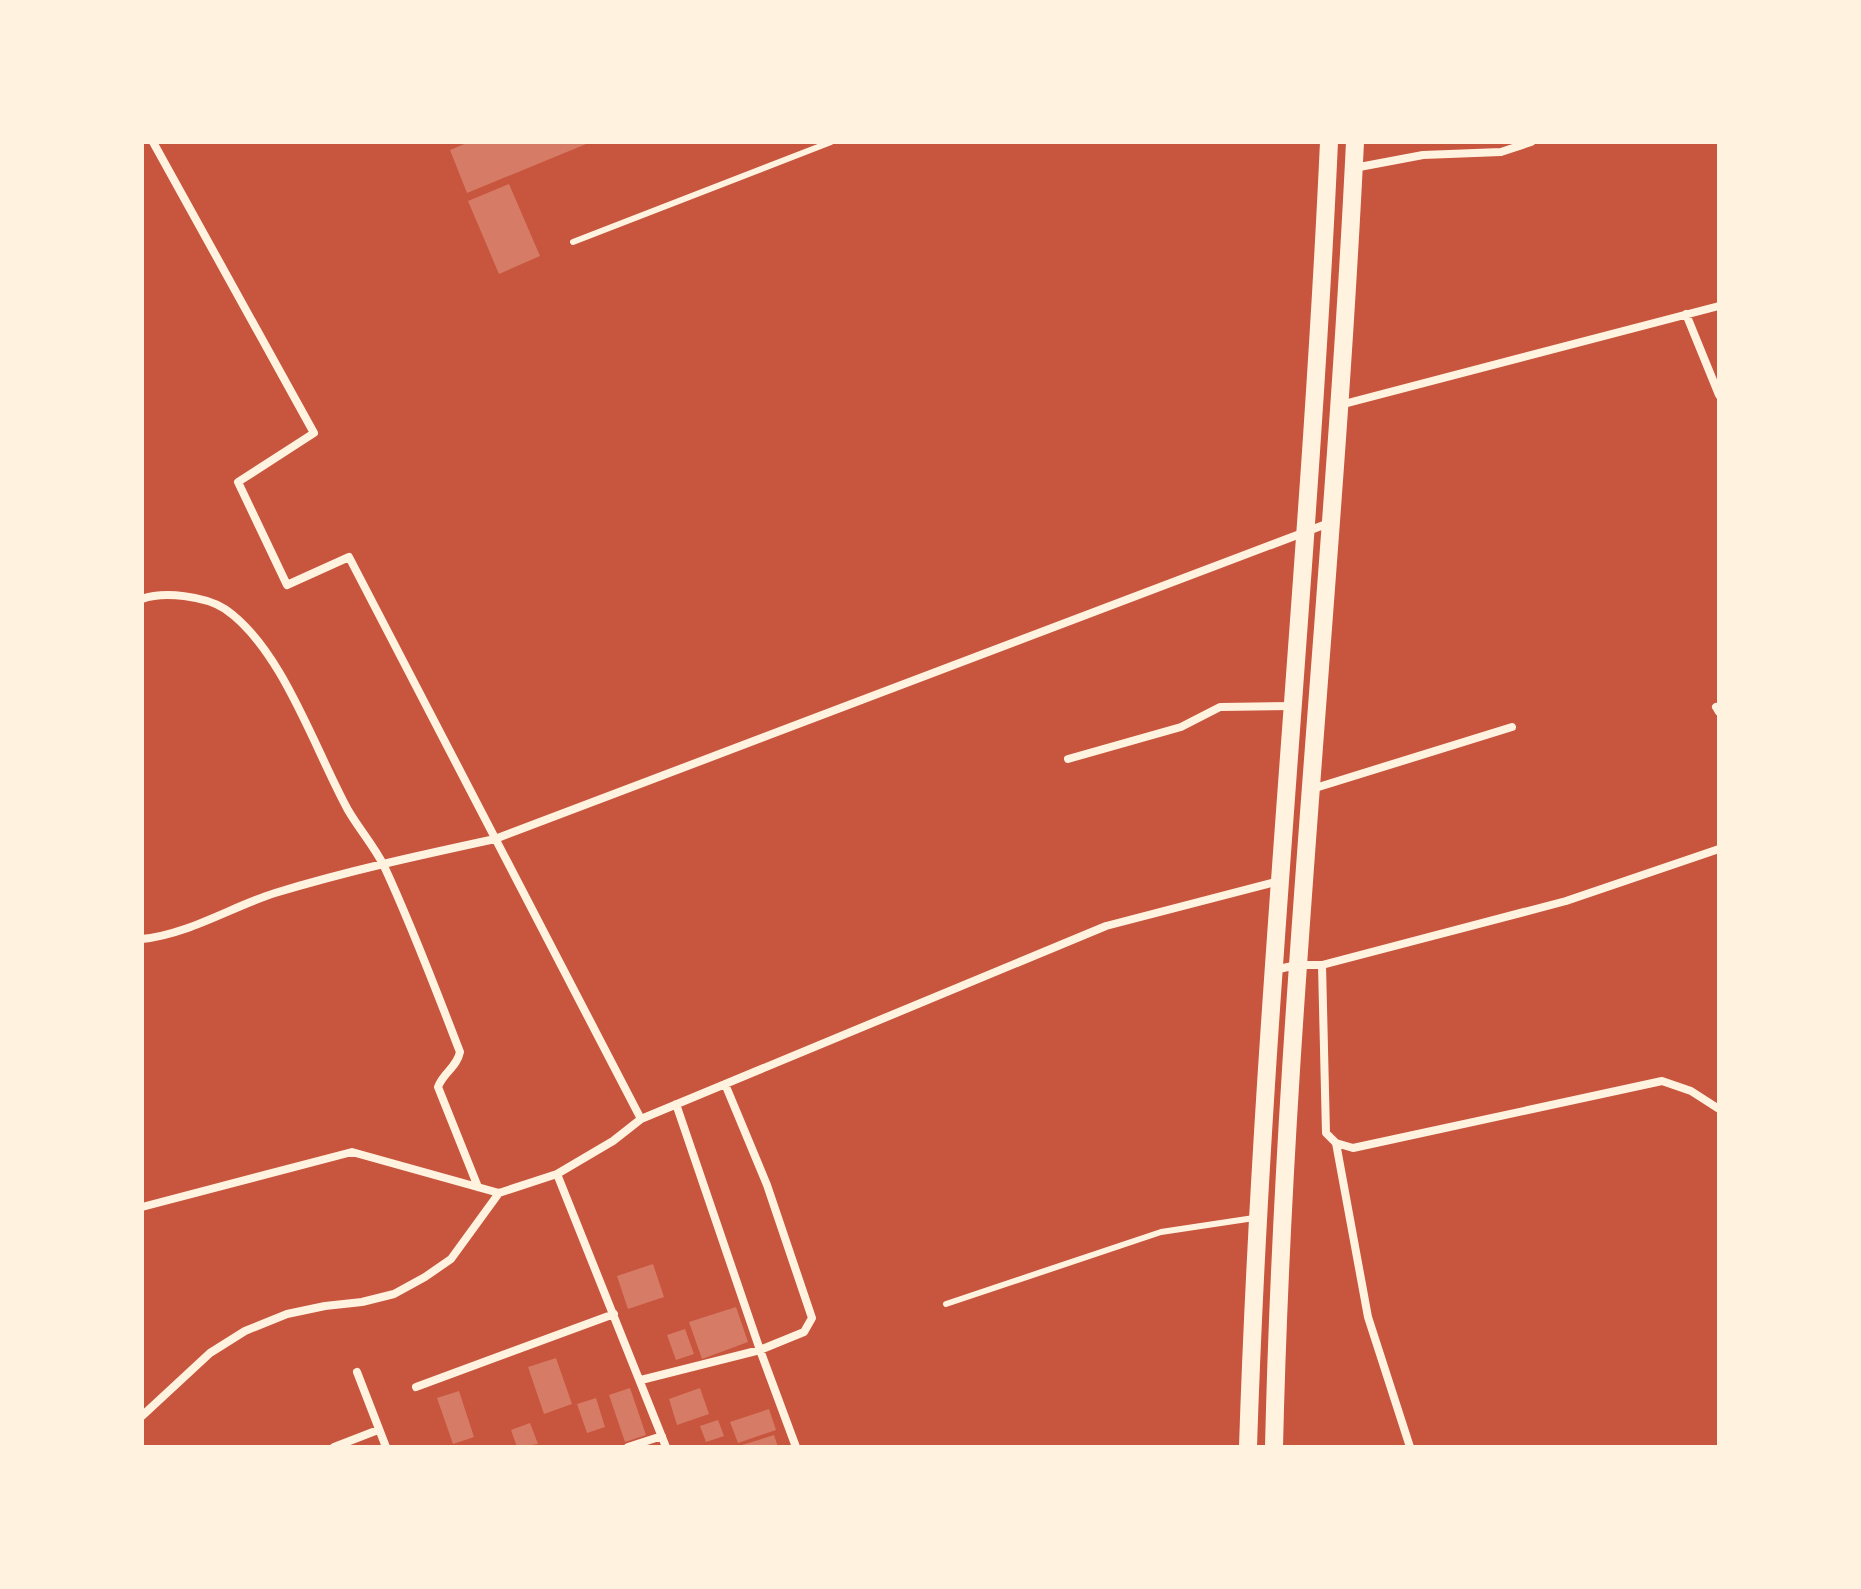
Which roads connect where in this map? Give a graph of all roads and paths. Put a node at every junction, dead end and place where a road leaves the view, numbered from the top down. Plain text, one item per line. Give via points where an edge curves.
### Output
1 (153, 142) edge
2 (831, 142) edge
3 (1329, 142) edge
4 (1355, 142) edge
5 (1531, 142) edge
6 (1354, 168) junction
7 (573, 242) dead end
8 (1719, 306) edge
9 (1686, 314) junction
10 (1719, 395) edge
11 (1340, 405) junction
12 (1329, 523) junction
13 (1305, 531) junction
14 (142, 599) edge
15 (1294, 706) junction
16 (1512, 727) dead end
17 (1068, 759) dead end
18 (1311, 789) junction
19 (495, 839) junction
20 (1719, 849) edge
21 (383, 863) junction
22 (1280, 880) junction
23 (142, 939) edge
24 (1297, 965) junction
25 (1322, 965) junction
26 (1273, 970) junction
27 (725, 1084) junction
28 (676, 1104) junction
29 (1719, 1109) edge
30 (641, 1119) junction
31 (1336, 1143) junction
32 (557, 1174) junction
33 (478, 1187) junction
34 (499, 1193) junction
35 (142, 1207) edge
36 (1258, 1218) junction
37 (946, 1304) dead end
38 (614, 1314) junction
39 (760, 1350) junction
40 (357, 1372) dead end
41 (641, 1380) junction
42 (416, 1387) dead end
43 (142, 1416) edge
44 (378, 1430) junction
45 (662, 1436) junction
46 (334, 1447) edge
47 (386, 1447) edge
48 (628, 1447) edge
49 (666, 1447) edge
50 (796, 1447) edge
51 (1248, 1447) edge
52 (1274, 1447) edge
53 (1410, 1447) edge

1 - 19 street via 314,433 238,482 287,585 349,557
2 - 7 lane
3 - 13 highway
4 - 6 highway
5 - 6 street via 1501,152 1423,155
6 - 11 highway
8 - 9 street
9 - 10 street
9 - 11 street
11 - 12 highway
12 - 13 street
12 - 18 highway
13 - 15 highway
13 - 19 street
14 - 21 street via 211,602 239,622 289,689 348,810
15 - 17 street via 1220,707 1181,727
15 - 22 highway
16 - 18 street
18 - 24 highway
19 - 21 street
19 - 30 street
20 - 25 street via 1566,901
21 - 23 street
21 - 33 street via 460,1052 438,1087
22 - 26 highway
22 - 27 street via 1106,926
24 - 25 street
24 - 26 street
24 - 52 highway
25 - 31 street via 1326,1133
26 - 36 highway
27 - 28 street
27 - 39 street via 767,1185 812,1318 804,1332
28 - 30 street
28 - 39 street
29 - 31 street via 1662,1081 1353,1148
30 - 32 street
31 - 53 street via 1368,1317
32 - 34 street
32 - 38 street
33 - 34 street
33 - 35 street via 352,1152
34 - 43 street via 451,1259 425,1277 394,1294 287,1314 245,1331 210,1353
36 - 37 lane via 1161,1232
36 - 51 highway
38 - 41 street
38 - 42 street
39 - 41 street
39 - 50 street
40 - 44 street
41 - 45 street
44 - 46 street
44 - 47 street
45 - 48 street
45 - 49 street

